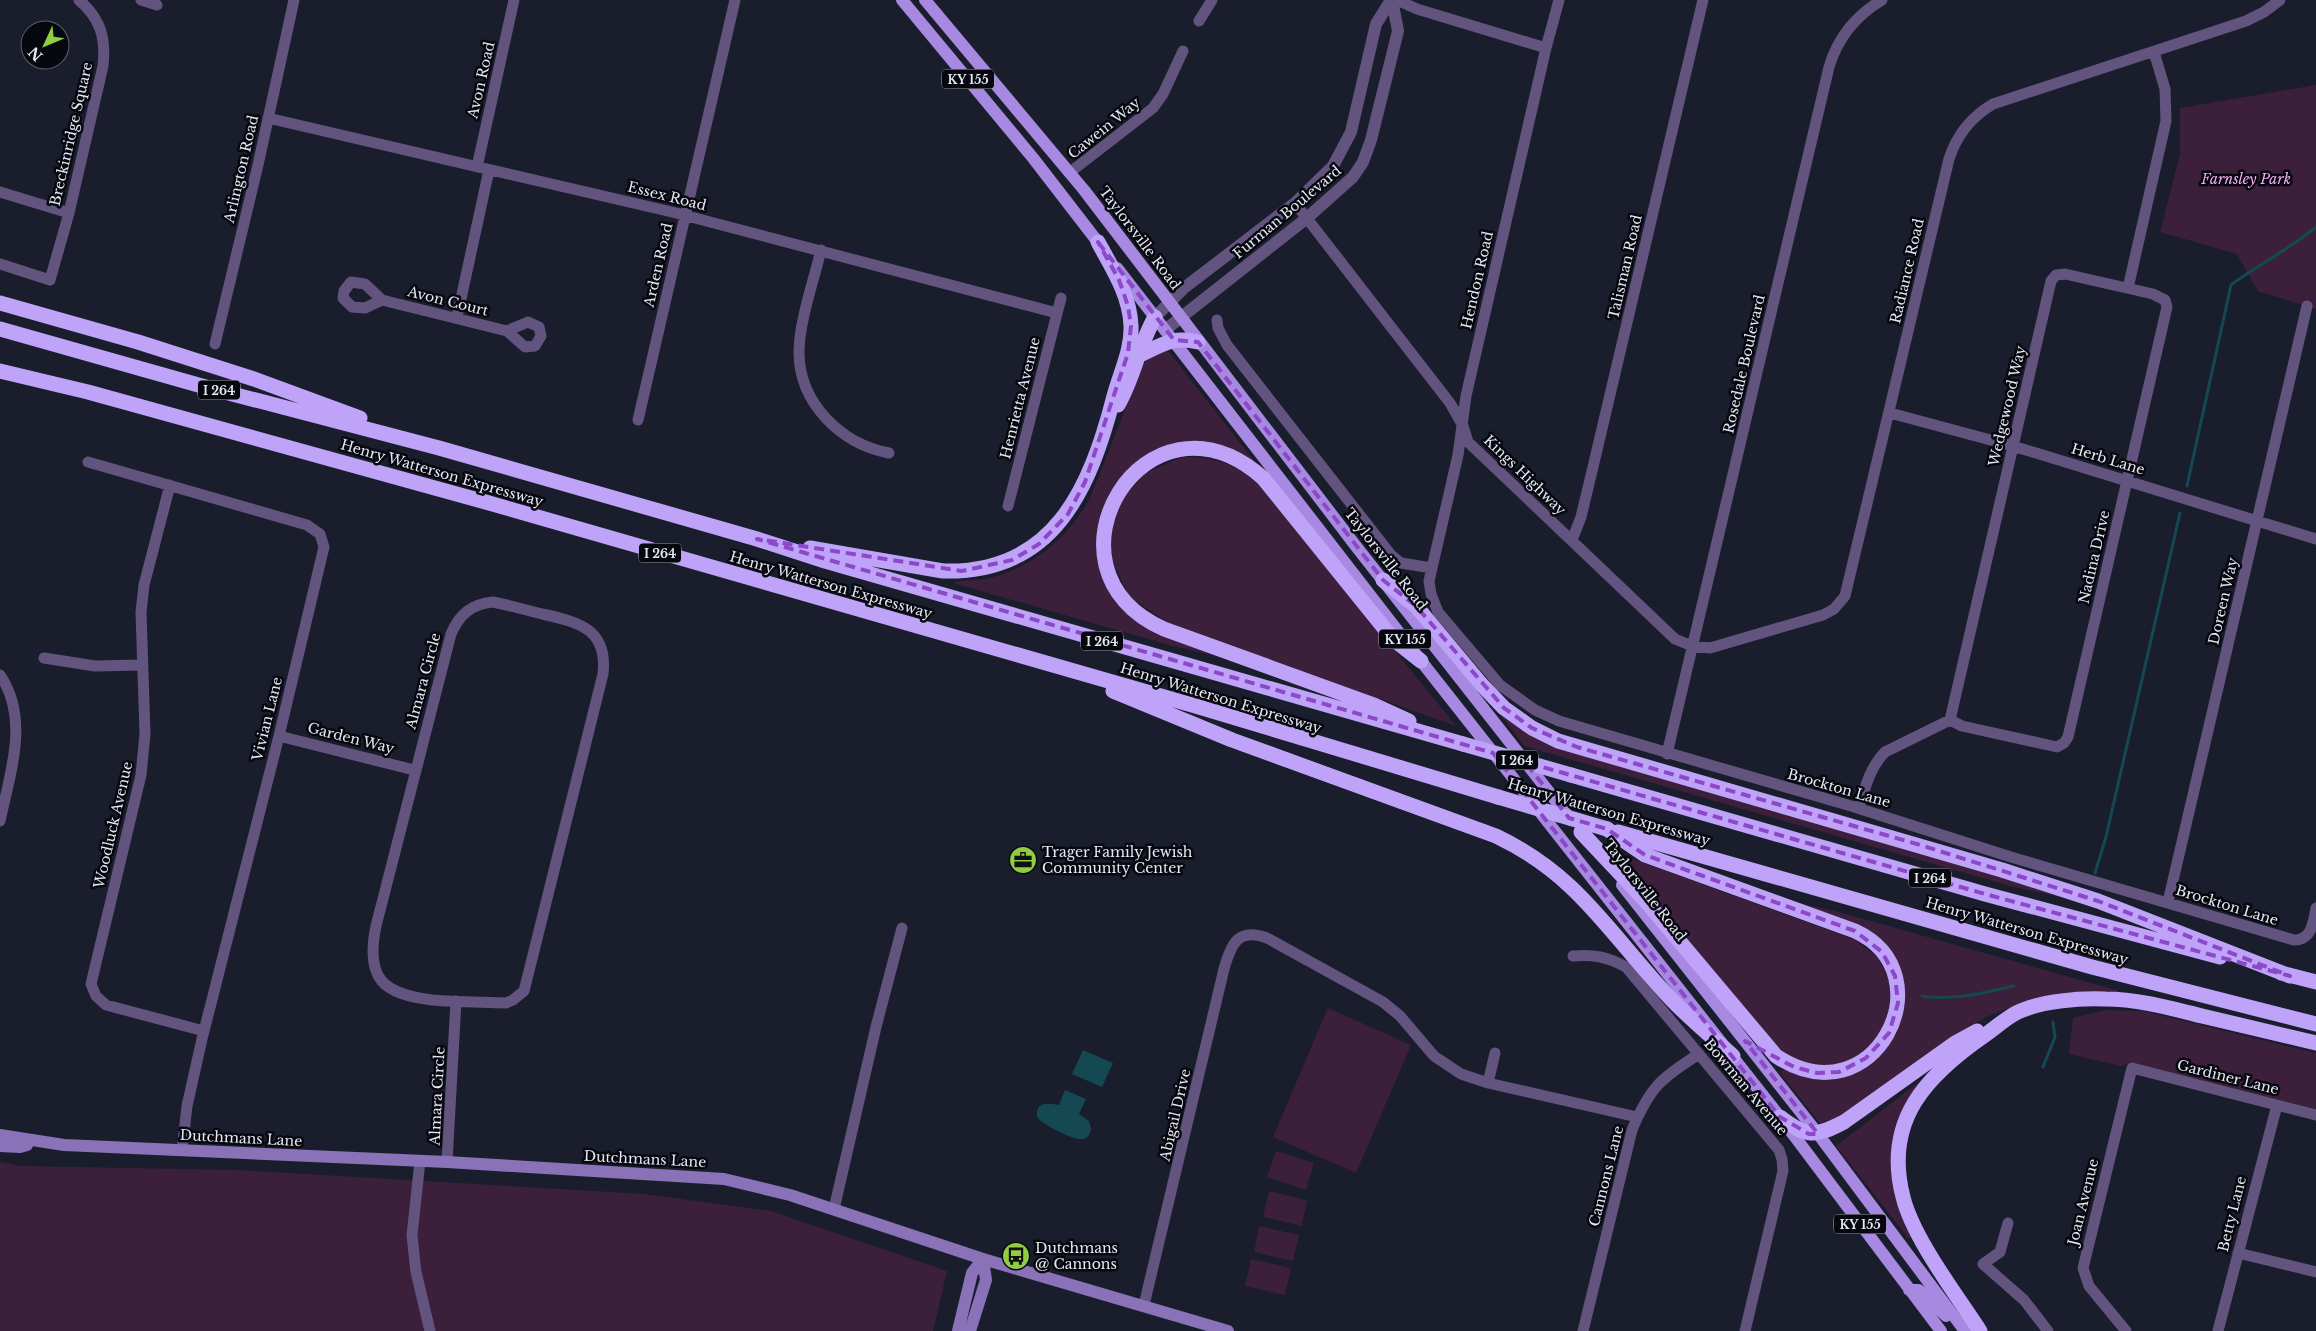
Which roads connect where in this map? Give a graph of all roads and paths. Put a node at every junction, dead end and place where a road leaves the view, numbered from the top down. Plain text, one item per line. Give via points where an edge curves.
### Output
1 (80, 0) edge
2 (141, 0) edge
3 (294, 0) edge
4 (514, 0) edge
5 (735, 0) edge
6 (902, 0) edge
7 (925, 0) edge
8 (1212, 0) edge
9 (1392, 0) edge
10 (1397, 0) edge
11 (1559, 0) edge
12 (1703, 0) edge
13 (1882, 0) edge
14 (2280, 0) edge
15 (157, 5) dead end
16 (1199, 21) dead end
17 (1546, 48) junction
18 (1183, 51) dead end
19 (2154, 52) junction
20 (268, 118) junction
21 (477, 167) junction
22 (489, 170) junction
23 (1069, 174) junction
24 (0, 192) edge
25 (1295, 203) junction
26 (69, 213) junction
27 (684, 215) junction
28 (1307, 218) junction
29 (1098, 242) junction
30 (821, 250) junction
31 (0, 264) edge
32 (2128, 288) junction
33 (1061, 298) dead end
34 (382, 300) dead end
35 (1169, 302) junction
36 (0, 303) edge
37 (2307, 306) dead end
38 (1057, 313) junction
39 (456, 317) junction
40 (1155, 317) junction
41 (1181, 318) junction
42 (1217, 320) dead end
43 (0, 329) edge
44 (507, 331) dead end
45 (1170, 335) junction
46 (1198, 342) junction
47 (215, 344) dead end
48 (1140, 355) junction
49 (0, 371) edge
50 (1890, 413) junction
51 (638, 420) dead end
52 (1107, 424) junction
53 (1464, 426) junction
54 (2013, 446) junction
55 (439, 448) junction
56 (889, 453) dead end
57 (88, 462) dead end
58 (2127, 480) junction
59 (170, 485) junction
60 (1008, 506) dead end
61 (2256, 522) junction
62 (757, 539) junction
63 (2316, 539) edge
64 (1572, 540) junction
65 (1432, 568) junction
66 (1383, 580) junction
67 (1692, 646) junction
68 (44, 658) dead end
69 (1421, 661) junction
70 (1047, 663) junction
71 (141, 665) junction
72 (0, 675) edge
73 (1950, 720) junction
74 (279, 736) junction
75 (1447, 739) junction
76 (1667, 754) junction
77 (414, 770) junction
78 (1859, 808) junction
79 (0, 821) edge
80 (1606, 829) junction
81 (1581, 832) junction
82 (2168, 902) junction
83 (2316, 908) edge
84 (902, 928) dead end
85 (1573, 956) dead end
86 (2290, 976) junction
87 (2316, 982) edge
88 (456, 1001) junction
89 (2000, 1024) junction
90 (2316, 1024) edge
91 (204, 1031) junction
92 (2316, 1043) edge
93 (1495, 1053) dead end
94 (1699, 1054) junction
95 (1733, 1056) junction
96 (2132, 1068) joint
97 (1488, 1083) junction
98 (2277, 1105) junction
99 (2316, 1115) edge
100 (1637, 1117) junction
101 (1780, 1117) junction
102 (1818, 1134) junction
103 (0, 1135) edge
104 (39, 1141) junction
105 (0, 1146) edge
106 (182, 1150) junction
107 (420, 1161) junction
108 (447, 1162) junction
109 (834, 1209) junction
110 (2008, 1223) dead end
111 (2238, 1254) junction
112 (983, 1259) junction
113 (2316, 1272) edge
114 (1909, 1290) junction
115 (1144, 1305) junction
116 (430, 1331) edge
117 (958, 1331) edge
118 (970, 1331) edge
119 (1228, 1331) edge
120 (1584, 1331) edge
121 (1745, 1331) edge
122 (1941, 1331) edge
123 (1964, 1331) edge
124 (1980, 1331) edge
125 (2048, 1331) edge
126 (2126, 1331) edge
127 (2218, 1331) edge

1 - 26 street, Breckinridge Square via 100,27 105,45
2 - 15 street
3 - 20 street, Arlington Road
4 - 21 street, Avon Road
5 - 27 street, Arden Road
6 - 29 main road, KY 155
7 - 23 main road, Taylorsville Road / KY 155
8 - 16 street
9 - 25 street, Furman Boulevard via 1376,24 1356,116 1346,144 1324,176
9 - 28 street, Furman Boulevard via 1398,30 1377,120 1363,162 1353,177
10 - 17 street
11 - 17 street, Hendon Road
12 - 64 street, Talisman Road via 1581,517
13 - 67 street, Rosedale Boulevard via 1850,25 1836,46 1829,67
14 - 19 street, Radiance Road via 2246,21
17 - 53 street, Hendon Road via 1466,396
18 - 23 street, Cawein Way via 1153,108
19 - 32 street via 2164,89 2166,121
19 - 50 street, Radiance Road via 1993,104 1963,130 1949,159
20 - 21 street, Essex Road
20 - 47 street, Arlington Road
21 - 22 street, Essex Road
22 - 27 street, Essex Road
22 - 39 street
23 - 35 main road, Taylorsville Road / KY 155
24 - 26 street
25 - 28 street, Kings Highway
25 - 35 street, Furman Boulevard
26 - 31 street, Breckinridge Square via 50,280
27 - 30 street, Essex Road
27 - 51 street, Arden Road
28 - 41 street, Furman Boulevard
28 - 53 street, Kings Highway via 1450,403
29 - 40 main road, KY 155
29 - 52 highway via 1119,280 1131,326 1128,352
30 - 38 street, Essex Road
30 - 56 street via 799,343 805,383 821,413 836,429 865,447
32 - 54 street, Wedgewood Way via 2065,274 2054,277
32 - 58 street, Nadina Drive via 2161,296 2167,307
33 - 38 street, Henrietta Avenue
34 - 39 street, Avon Court
35 - 40 street, Furman Boulevard
35 - 41 main road, Taylorsville Road / KY 155
36 - 55 highway via 254,379
37 - 61 street, Doreen Way
38 - 60 street, Henrietta Avenue
39 - 44 street, Avon Court
40 - 45 main road, KY 155
40 - 48 highway
41 - 45 street, Furman Boulevard
41 - 46 main road, Taylorsville Road / KY 155
42 - 65 street, Taylorsville Road via 1227,345 1390,555 1401,563
43 - 55 highway, Henry Watterson Expressway / I 264
45 - 46 highway
45 - 48 highway
45 - 69 main road, KY 155
46 - 66 main road, Taylorsville Road / KY 155
48 - 52 highway
49 - 70 highway, Henry Watterson Expressway / I 264 via 375,471
50 - 54 street, Herb Lane
50 - 67 street, Radiance Road via 1849,586 1841,602 1824,615 1710,648
52 - 62 highway via 1085,482 1068,514 1039,544 1000,564 962,572 943,571
53 - 64 street, Kings Highway via 1468,442
53 - 65 street, Hendon Road
54 - 58 street, Herb Lane
54 - 73 street, Wedgewood Way
55 - 62 highway, Henry Watterson Expressway / I 264
57 - 59 street, Vivian Lane
58 - 61 street, Herb Lane
58 - 73 street, Nadina Drive via 2066,741 2054,747 1962,726
59 - 71 street, Woodluck Avenue via 144,585
59 - 74 street, Vivian Lane via 307,525 320,534 323,553
61 - 63 street, Herb Lane
61 - 82 street, Doreen Way
62 - 75 highway, Henry Watterson Expressway / I 264
64 - 67 street, Kings Highway via 1676,639
65 - 76 street, Brockton Lane via 1429,581 1438,612 1510,693 1559,721
66 - 81 main road, Taylorsville Road / KY 155
66 - 86 highway via 1416,606 1504,708 1545,735 1577,747 1917,844 2098,901
67 - 76 street, Rosedale Boulevard
68 - 71 street via 95,666
69 - 75 highway via 1393,639 1263,478 1232,456 1215,450 1197,449 1180,450 1159,457 1143,466 1116,496 1105,522 1106,563 1120,594 1146,620 1374,705
69 - 95 main road, KY 155
70 - 80 highway, Henry Watterson Expressway / I 264, bridge
70 - 95 highway via 1232,740 1474,827 1518,847 1577,891 1671,999
71 - 91 street, Woodluck Avenue via 145,734 142,775 92,984 96,996 106,1005
72 - 79 street via 12,698 17,726
73 - 78 street via 1885,752 1870,774
74 - 77 street, Garden Way
74 - 91 street, Vivian Lane
75 - 86 highway, Henry Watterson Expressway / I 264, bridge via 1985,894
76 - 78 street, Brockton Lane
77 - 88 street, Almara Circle via 376,926 373,964 379,978 398,994
77 - 88 street, Almara Circle via 448,642 455,624 467,610 484,603 500,604 574,621 590,630 597,639 604,658 602,682 524,991 506,1003
78 - 82 street, Brockton Lane via 2020,860
80 - 81 highway via 1645,855 1855,931 1869,939 1886,958 1897,986 1896,1014 1882,1043 1859,1063 1839,1072 1806,1071 1776,1056 1644,899
80 - 90 highway, Henry Watterson Expressway / I 264 via 2092,966
81 - 102 main road, Taylorsville Road / KY 155
82 - 83 street, Brockton Lane via 2294,940 2302,940 2310,933
84 - 109 street
85 - 94 street, Bowman Avenue via 1591,954 1626,968
86 - 87 highway, Henry Watterson Expressway / I 264
88 - 108 street, Almara Circle
89 - 92 highway via 2033,1007 2070,1000 2106,999 2143,1002
89 - 102 highway via 1972,1032 1844,1122
89 - 124 highway via 1958,1054 1925,1086 1905,1119 1898,1161 1902,1196 1911,1220
91 - 106 street, Vivian Lane via 187,1106
93 - 97 street
94 - 100 street, Cannons Lane via 1663,1078 1646,1098
94 - 121 street, Bowman Avenue via 1772,1141 1782,1158 1783,1171
95 - 101 main road, KY 155
96 - 98 street, Gardiner Lane
96 - 126 street, Joan Avenue via 2082,1268 2089,1286
97 - 100 street
97 - 115 street, Abigail Drive via 1461,1074 1442,1063 1400,1016 1373,996 1267,938 1257,934 1242,936 1230,947 1224,969
98 - 99 street, Gardiner Lane
98 - 111 street, Betty Lane
100 - 120 street, Cannons Lane
101 - 102 highway via 1802,1132
101 - 114 main road, KY 155
102 - 123 main road, Taylorsville Road / KY 155
103 - 104 main road, Dutchmans Lane
104 - 105 main road via 20,1147
104 - 106 main road, Dutchmans Lane
106 - 107 main road, Dutchmans Lane
107 - 108 main road, Dutchmans Lane
107 - 116 street via 412,1235 416,1272
108 - 109 main road, Dutchmans Lane via 724,1179
109 - 112 main road, Dutchmans Lane
110 - 125 street via 2000,1252 1984,1264 2024,1300
111 - 113 street
111 - 127 street, Betty Lane
112 - 115 main road, Dutchmans Lane
112 - 117 main road via 972,1274
112 - 118 main road via 986,1280
114 - 122 main road, KY 155
114 - 123 main road via 1923,1292
115 - 119 main road, Dutchmans Lane

